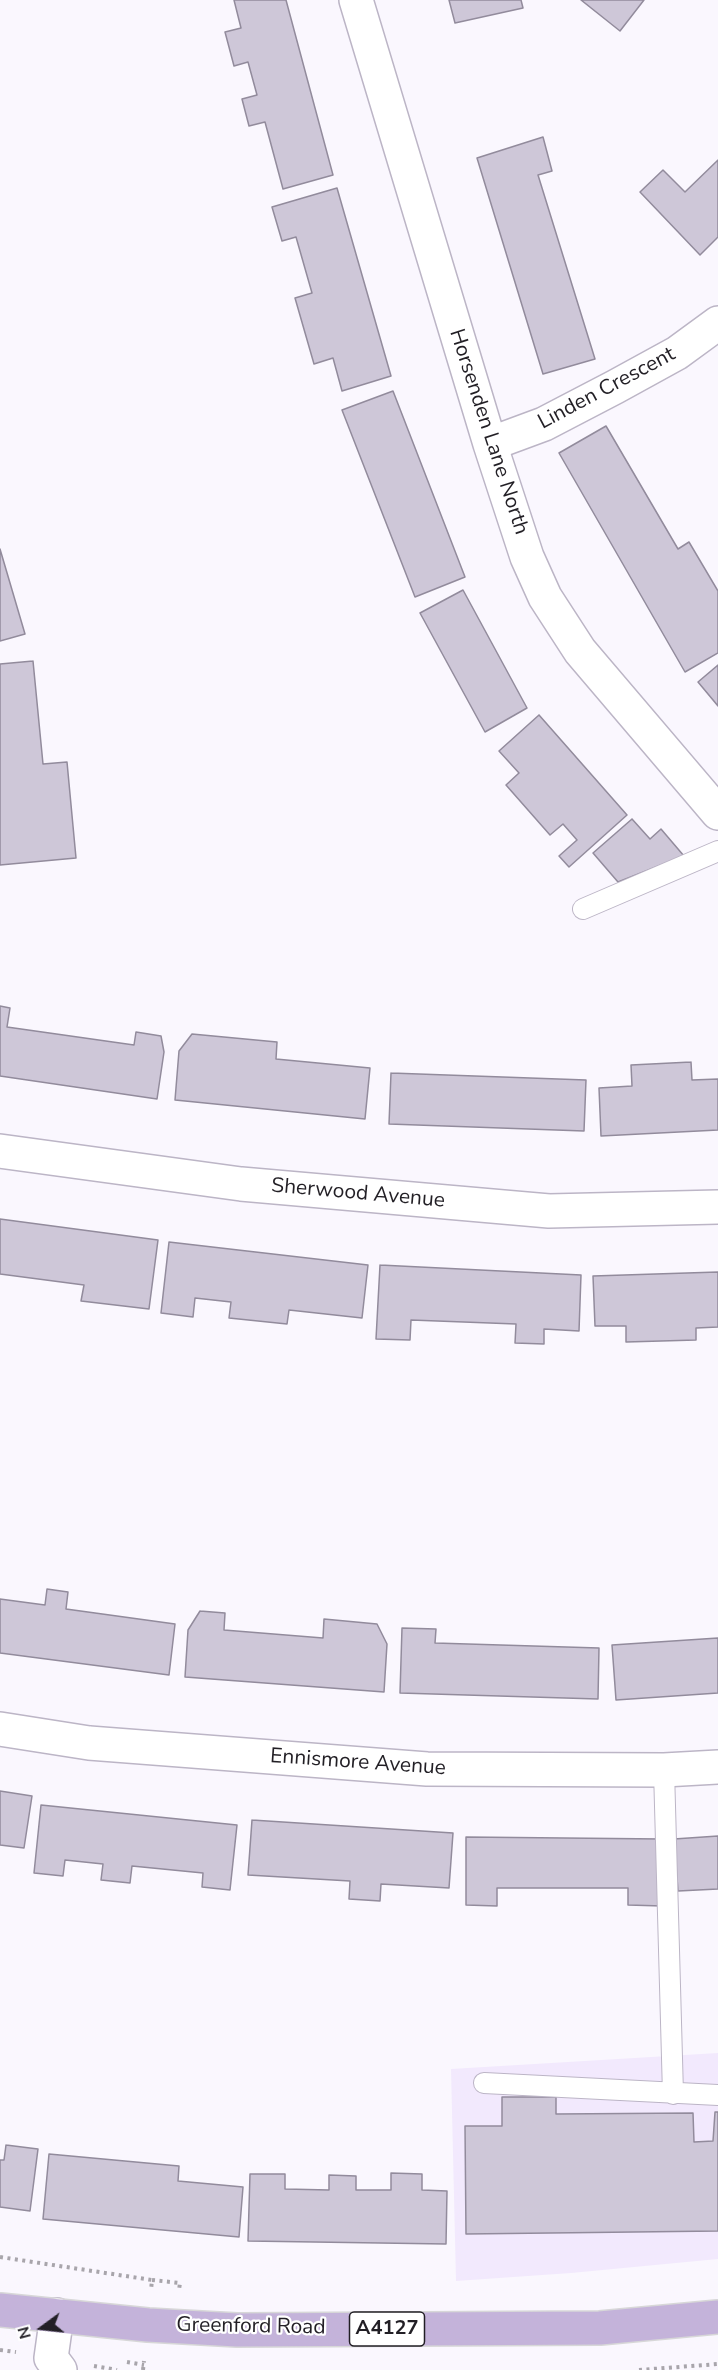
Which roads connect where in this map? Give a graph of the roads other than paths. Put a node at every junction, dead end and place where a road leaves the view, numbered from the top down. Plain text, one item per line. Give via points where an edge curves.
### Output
1 (356, 0) edge
2 (718, 323) edge
3 (490, 444) junction
4 (718, 813) edge
5 (718, 851) edge
6 (583, 909) dead end
7 (0, 1151) edge
8 (718, 1207) edge
9 (0, 1729) edge
10 (718, 1767) edge
11 (664, 1770) junction
12 (484, 2083) dead end
13 (673, 2094) junction
14 (718, 2095) edge
15 (0, 2310) edge
16 (57, 2315) junction
17 (718, 2317) edge
18 (60, 2370) edge

1 - 3 street, Horsenden Lane North
2 - 3 street, Linden Crescent via 677,353 615,387 544,424
3 - 4 street, Horsenden Lane North via 527,557 545,597 580,651
5 - 6 lane
7 - 8 street, Sherwood Avenue via 241,1184 549,1211
9 - 11 street, Ennismore Avenue via 89,1743 427,1769
10 - 11 street, Ennismore Avenue
11 - 13 lane
12 - 13 lane
13 - 14 lane
15 - 16 main road, Greenford Road / A4127
16 - 17 main road, Greenford Road / A4127 via 237,2330 600,2328
16 - 18 street via 51,2358

